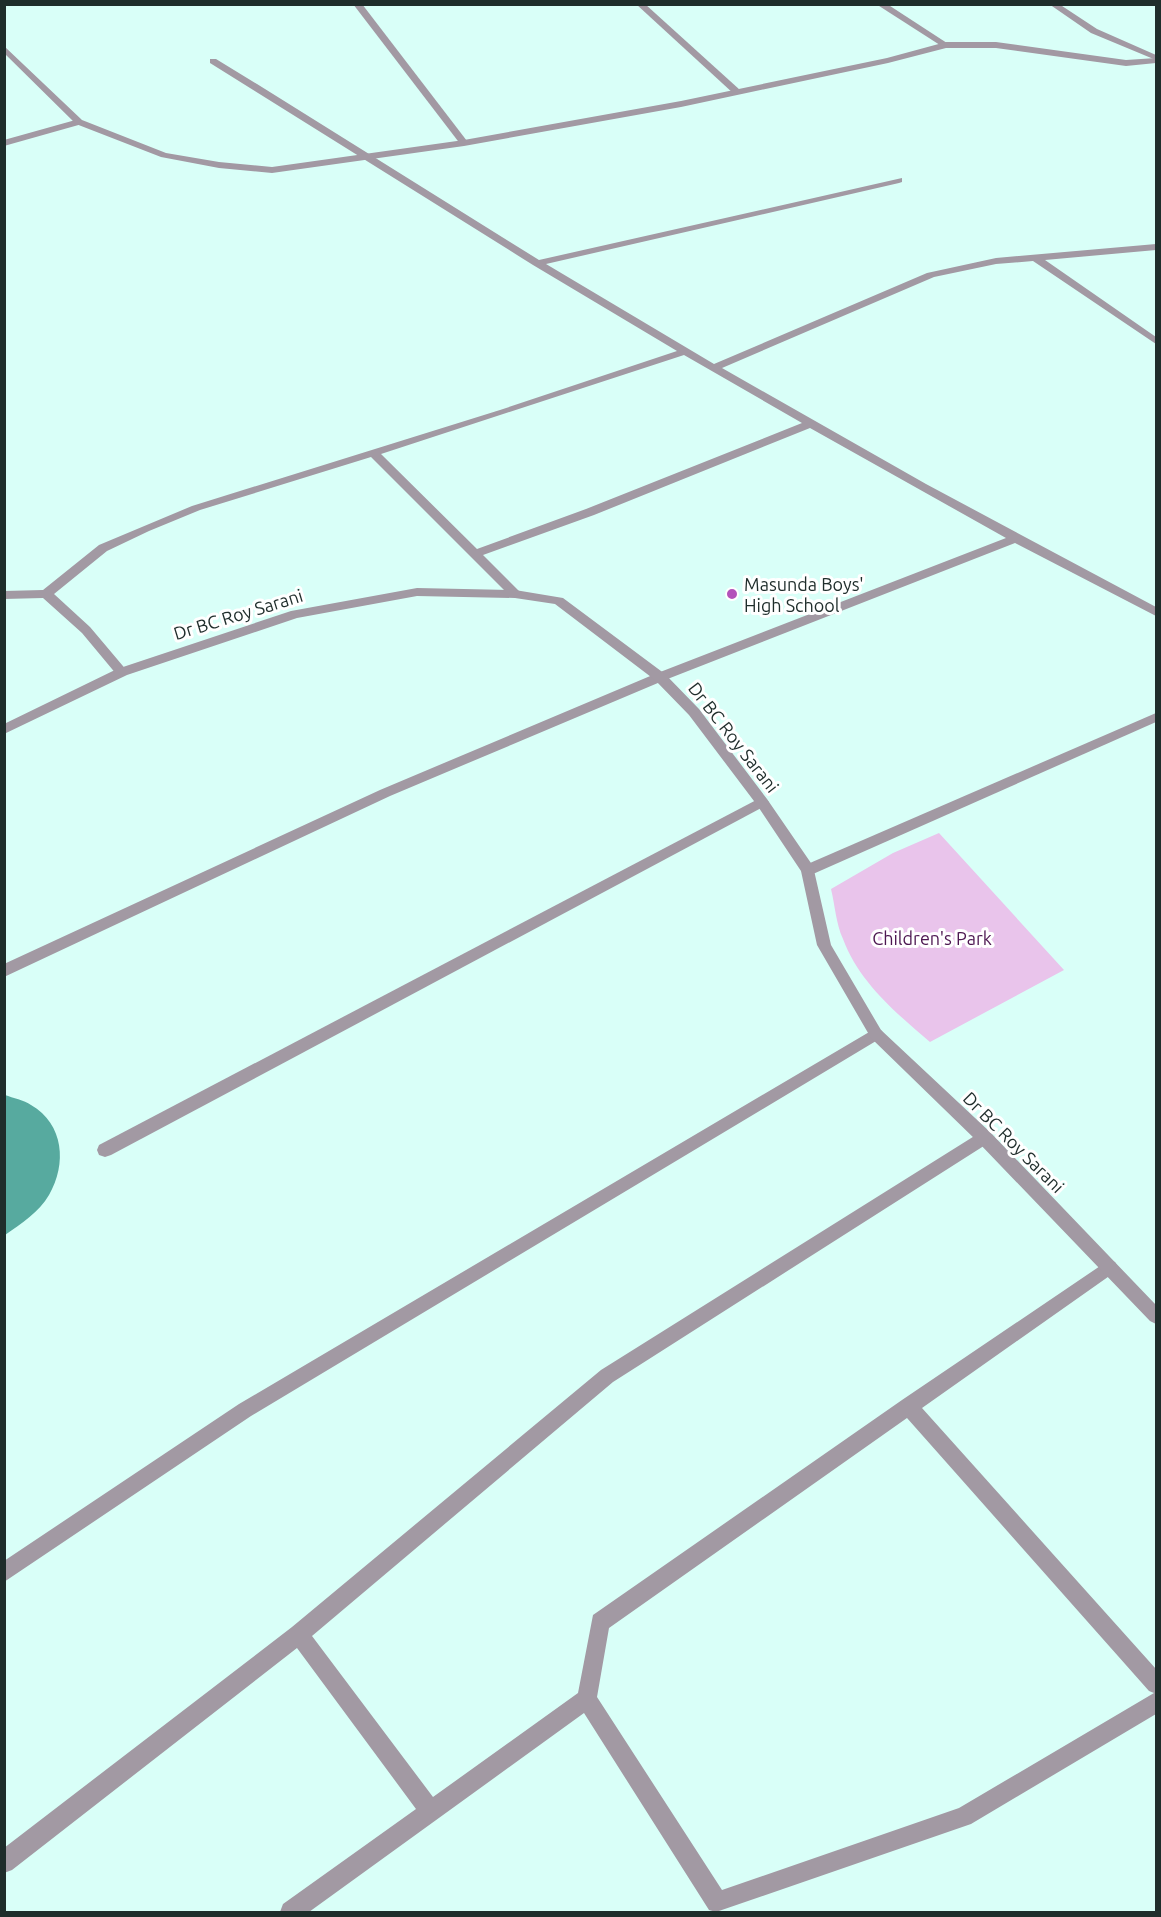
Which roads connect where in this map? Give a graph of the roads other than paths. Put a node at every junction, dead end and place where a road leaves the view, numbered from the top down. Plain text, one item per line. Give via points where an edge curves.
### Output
1 (357, 4) edge
2 (640, 4) edge
3 (880, 4) edge
4 (1053, 4) edge
5 (946, 45) junction
6 (4, 48) edge
7 (1156, 60) edge
8 (213, 61) dead end
9 (736, 92) junction
10 (79, 122) junction
11 (4, 143) edge
12 (464, 143) junction
13 (368, 156) junction
14 (899, 180) dead end
15 (1156, 247) edge
16 (1034, 257) junction
17 (537, 263) junction
18 (1156, 341) edge
19 (686, 351) junction
20 (715, 367) junction
21 (810, 424) junction
22 (373, 453) junction
23 (1014, 539) junction
24 (474, 554) junction
25 (46, 594) junction
26 (515, 594) junction
27 (4, 595) edge
28 (1156, 612) edge
29 (122, 672) junction
30 (660, 676) junction
31 (1156, 717) edge
32 (4, 730) edge
33 (762, 802) junction
34 (808, 870) junction
35 (4, 971) edge
36 (876, 1034) junction
37 (984, 1137) junction
38 (105, 1150) dead end
39 (1109, 1267) junction
40 (1156, 1316) edge
41 (908, 1407) junction
42 (4, 1573) edge
43 (299, 1634) junction
44 (1156, 1684) edge
45 (587, 1699) junction
46 (1156, 1703) edge
47 (430, 1812) junction
48 (4, 1862) edge
49 (291, 1912) edge

1 - 12 street
2 - 9 street
3 - 5 street
4 - 7 street via 1094,31
5 - 7 street via 996,45 1126,63
5 - 9 street
6 - 10 street
8 - 13 street
9 - 12 street
10 - 11 street
10 - 13 street via 164,155 219,165 272,170
12 - 13 street
13 - 17 street
14 - 17 street
15 - 16 street
16 - 18 street
16 - 20 street via 931,275
17 - 19 street
19 - 20 street
19 - 22 street
20 - 21 street
21 - 23 street
21 - 24 street
22 - 24 street
22 - 25 street via 196,508 145,528 103,548
23 - 28 street
23 - 30 street
24 - 26 street
25 - 27 street
25 - 29 street via 86,630
26 - 29 street, Dr BC Roy Sarani via 417,592 295,614
26 - 30 street, Dr BC Roy Sarani via 559,601
29 - 32 street, Dr BC Roy Sarani
30 - 33 street, Dr BC Roy Sarani via 694,712
30 - 35 street via 385,793
31 - 34 street
33 - 34 street, Dr BC Roy Sarani
33 - 38 street
34 - 36 street, Dr BC Roy Sarani via 825,945
36 - 37 street, Dr BC Roy Sarani
36 - 42 street via 245,1410
37 - 39 street, Dr BC Roy Sarani
37 - 43 street via 607,1376
39 - 40 street, Dr BC Roy Sarani
39 - 41 street
41 - 44 street
41 - 45 street via 600,1622
43 - 47 street
43 - 48 street
45 - 46 street via 717,1902 964,1817
45 - 47 street
47 - 49 street

